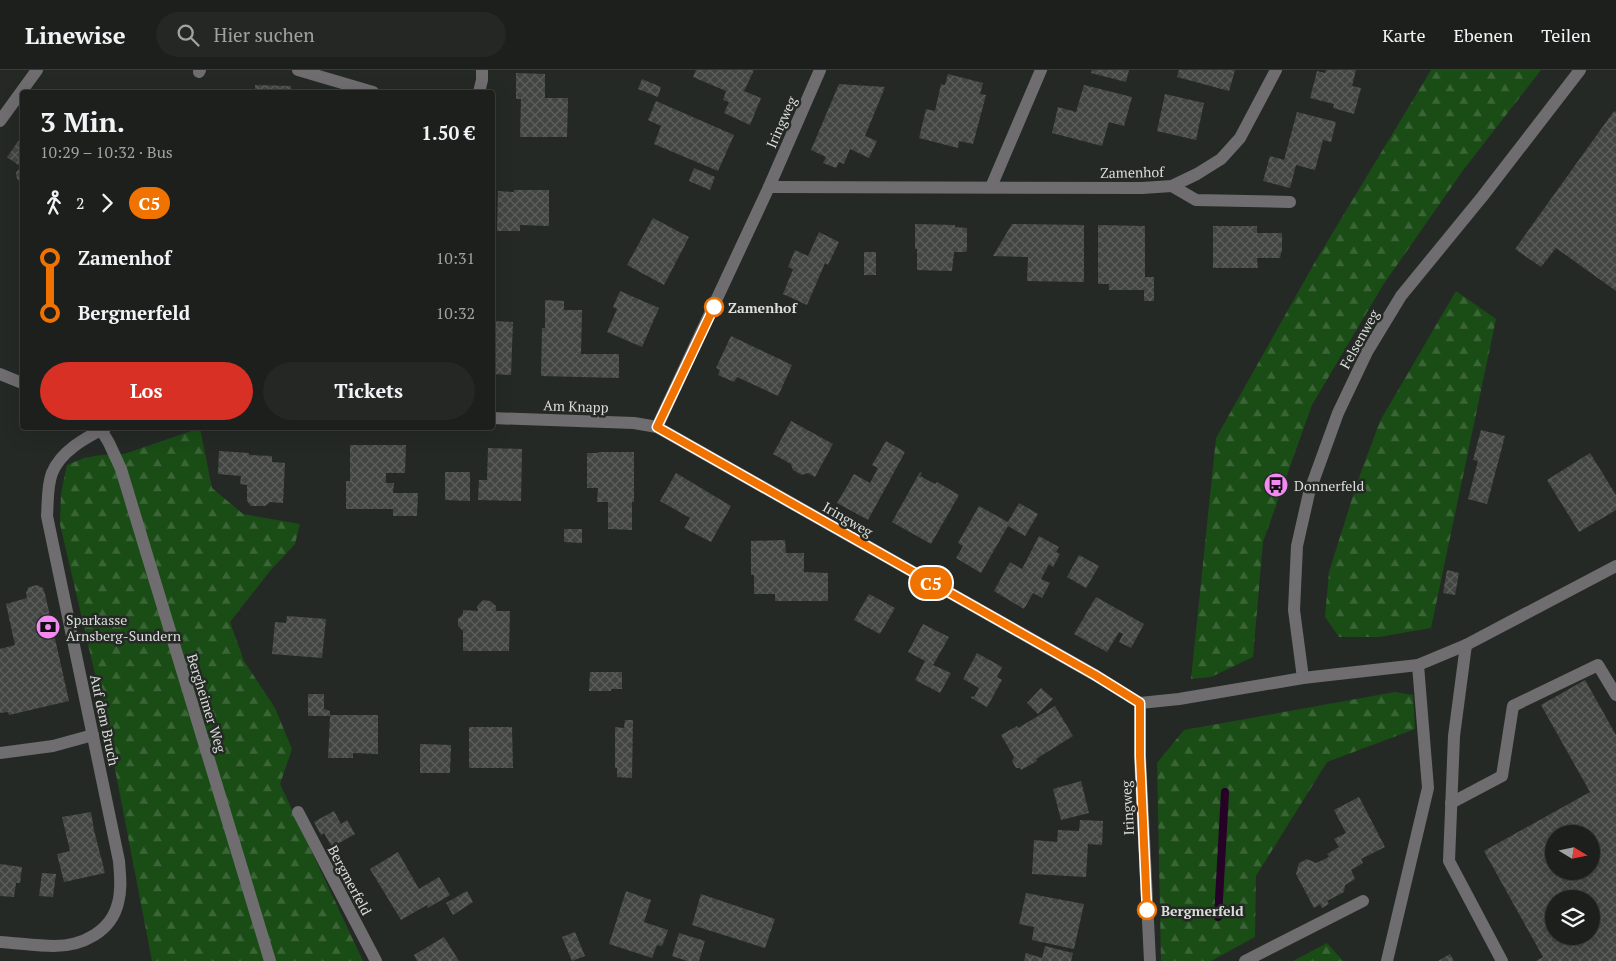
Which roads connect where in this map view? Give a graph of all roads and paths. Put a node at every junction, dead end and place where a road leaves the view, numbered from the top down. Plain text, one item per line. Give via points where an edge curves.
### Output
1 (37, 70) edge
2 (298, 70) edge
3 (482, 70) edge
4 (820, 70) edge
5 (1041, 70) edge
6 (1276, 70) edge
7 (1580, 70) edge
8 (22, 90) edge
9 (366, 90) edge
10 (480, 90) edge
11 (20, 93) edge
12 (0, 121) edge
13 (1172, 186) junction
14 (769, 187) junction
15 (991, 187) junction
16 (1290, 202) dead end
17 (0, 374) edge
18 (20, 382) edge
19 (495, 418) edge
20 (657, 427) junction
21 (99, 430) edge
22 (103, 430) edge
23 (1616, 566) edge
24 (1466, 645) junction
25 (1418, 666) junction
26 (1303, 678) junction
27 (1616, 696) edge
28 (1140, 703) junction
29 (93, 735) junction
30 (0, 753) edge
31 (1451, 803) junction
32 (298, 812) dead end
33 (1363, 901) dead end
34 (0, 942) edge
35 (270, 961) edge
36 (376, 961) edge
37 (1150, 961) edge
38 (1245, 961) edge
39 (1387, 961) edge
40 (1502, 961) edge

1 - 8 street
2 - 9 street
3 - 10 street
4 - 14 street, Iringweg
5 - 15 street
6 - 13 street, Zamenhof via 1240,138 1221,158
7 - 26 street, Felsenweg via 1402,296 1367,352 1338,413 1309,493 1297,546 1294,610
11 - 12 street
13 - 15 street, Zamenhof
13 - 16 street via 1196,200
14 - 15 street, Zamenhof
14 - 20 street, Iringweg
17 - 18 street
19 - 20 street, Am Knapp via 634,423
20 - 28 street, Iringweg
21 - 29 street, Auf dem Bruch via 78,443 56,465 49,484 47,516
22 - 35 street, Bergheimer Weg via 124,478
23 - 24 street
24 - 25 street
24 - 31 street via 1454,736
25 - 26 street
25 - 39 street via 1428,788
26 - 28 street
27 - 31 street via 1598,665 1513,706 1502,776
28 - 37 street, Iringweg
29 - 30 street via 53,746
29 - 34 street, Auf dem Bruch via 119,861 120,889 115,913 99,932 78,943 55,946
31 - 40 street via 1449,861
32 - 36 street, Bergmerfeld
33 - 38 street

